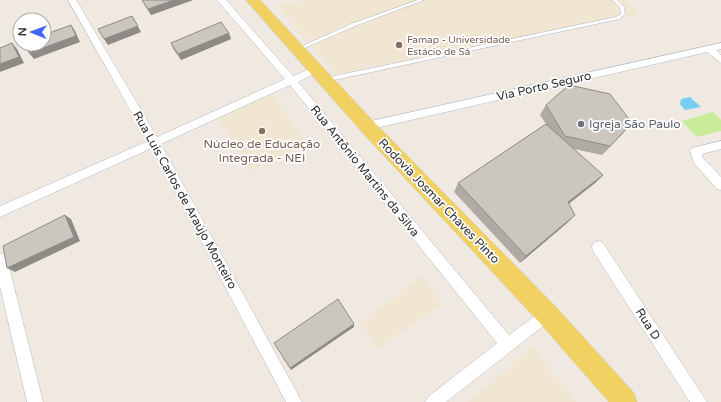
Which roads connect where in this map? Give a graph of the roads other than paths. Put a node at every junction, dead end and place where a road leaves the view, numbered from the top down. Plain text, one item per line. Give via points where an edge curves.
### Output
1 (72, 0) edge
2 (221, 0) edge
3 (253, 0) edge
4 (422, 0) edge
5 (614, 0) edge
6 (721, 46) edge
7 (709, 48) junction
8 (298, 49) junction
9 (721, 60) edge
10 (320, 75) junction
11 (291, 80) junction
12 (367, 126) junction
13 (154, 142) junction
14 (721, 145) edge
15 (721, 185) edge
16 (0, 212) edge
17 (598, 247) dead end
18 (0, 259) edge
19 (547, 314) junction
20 (507, 344) junction
21 (35, 402) edge
22 (294, 402) edge
23 (433, 402) edge
24 (626, 402) edge
25 (699, 402) edge

1 - 13 street, Rua Luis Carlos de Araújo Monteiro
2 - 11 street, Rua Antônio Martins da Silva
3 - 8 main road, Rodovia Josmar Chaves Pinto
4 - 8 lane via 353,25
5 - 10 lane via 622,7 623,14 617,18
6 - 7 street, Via Porto Seguro
7 - 9 street
7 - 12 street, Via Porto Seguro
8 - 10 main road, Rodovia Josmar Chaves Pinto
10 - 11 street
10 - 12 main road, Rodovia Josmar Chaves Pinto
11 - 13 street
11 - 20 street, Rua Antônio Martins da Silva
12 - 19 main road, Rodovia Josmar Chaves Pinto
13 - 16 street
13 - 22 street, Rua Luis Carlos de Araújo Monteiro
14 - 15 street via 696,151 698,160
17 - 25 street, Rua D
18 - 21 street
19 - 20 street
19 - 24 main road, Rodovia Josmar Chaves Pinto
20 - 23 street

